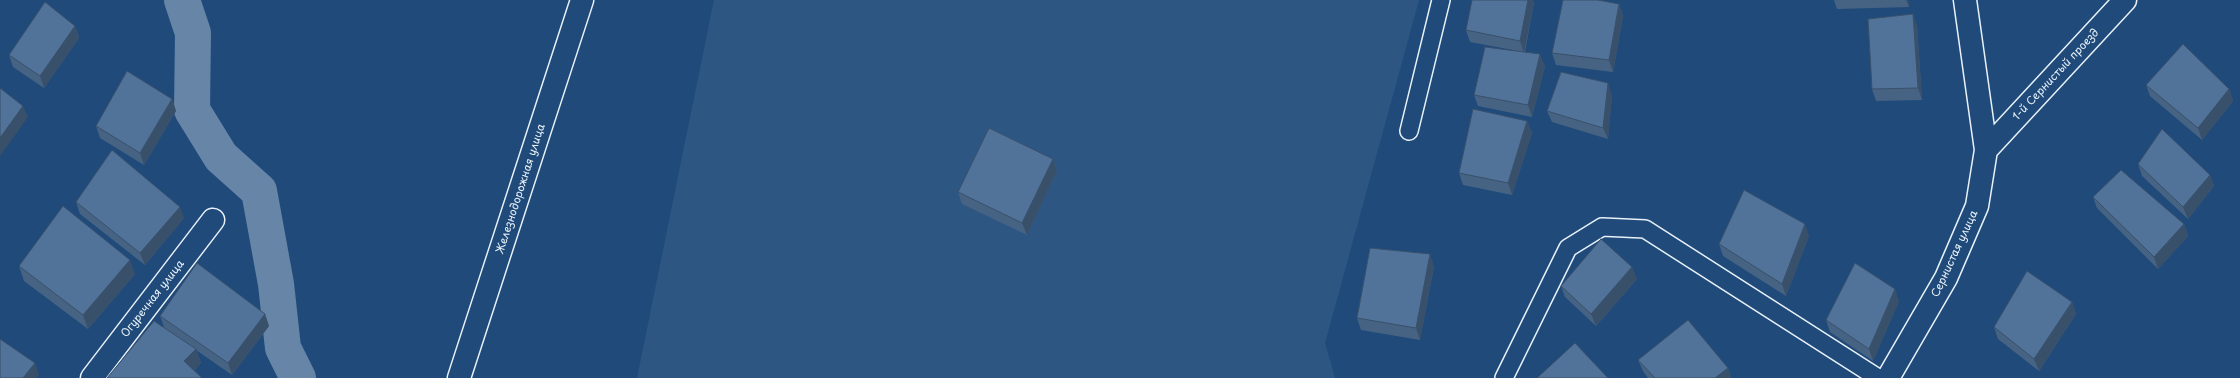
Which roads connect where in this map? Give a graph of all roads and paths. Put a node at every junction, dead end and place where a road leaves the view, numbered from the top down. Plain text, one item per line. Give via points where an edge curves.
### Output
1 (582, 0) edge
2 (1441, 0) edge
3 (1965, 0) edge
4 (2125, 0) edge
5 (1409, 131) dead end
6 (1986, 150) junction
7 (214, 220) dead end
8 (92, 378) edge
9 (459, 378) edge
10 (1504, 378) edge
11 (1878, 378) edge
12 (1888, 378) edge

1 - 9 street, Железнодорожная улица
2 - 5 lane
3 - 6 street, Сернистая улица
4 - 6 street, 1-й Сернистый проезд
6 - 12 street, Сернистая улица via 1977,206 1946,278
7 - 8 street, Огуречная улица
10 - 11 lane via 1568,248 1602,227 1645,229

